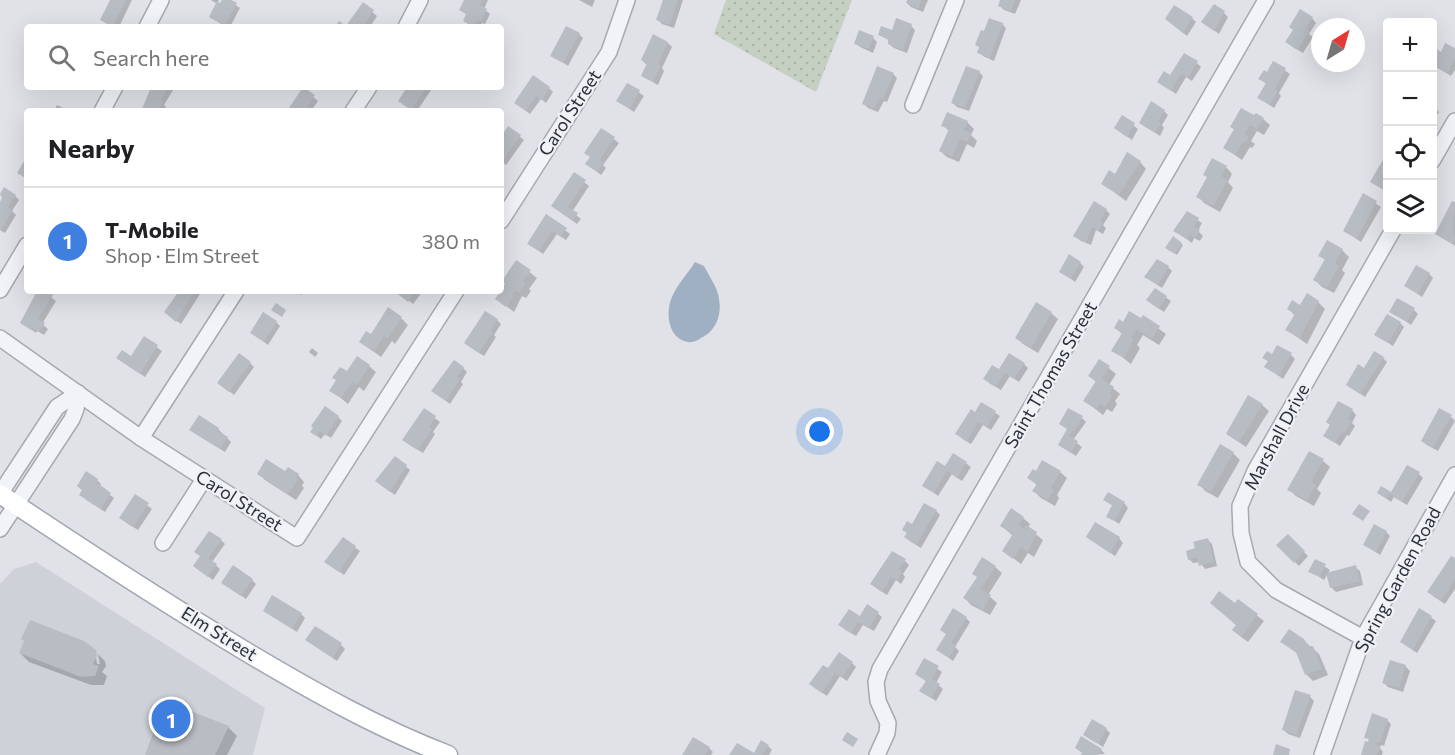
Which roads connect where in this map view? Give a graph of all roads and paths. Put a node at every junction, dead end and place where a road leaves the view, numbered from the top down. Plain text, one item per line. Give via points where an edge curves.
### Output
1 (161, 0) edge
2 (420, 0) edge
3 (627, 0) edge
4 (956, 0) edge
5 (1266, 0) edge
6 (149, 24) edge
7 (408, 24) edge
8 (113, 90) edge
9 (367, 90) edge
10 (913, 105) dead end
11 (104, 108) edge
12 (355, 108) edge
13 (1455, 122) edge
14 (1437, 153) edge
15 (504, 216) edge
16 (1391, 234) edge
17 (24, 250) edge
18 (0, 290) edge
19 (234, 294) edge
20 (454, 294) edge
21 (0, 338) edge
22 (78, 393) junction
23 (141, 438) junction
24 (1455, 475) edge
25 (204, 479) junction
26 (0, 494) edge
27 (16, 505) junction
28 (0, 529) edge
29 (162, 543) dead end
30 (1363, 638) junction
31 (448, 755) edge
32 (877, 755) edge
33 (1322, 755) edge

1 - 6 street
2 - 7 street
3 - 15 street, Carol Street via 609,52
4 - 10 street
5 - 32 street, Saint Thomas Street via 880,669 876,682 878,701 888,723
8 - 11 street
9 - 12 street
13 - 14 street
16 - 30 street, Marshall Drive via 1255,471 1240,506 1240,533 1248,562 1276,591
17 - 18 street
19 - 23 street
20 - 25 street, Carol Street via 297,538
21 - 22 street, Carol Street
22 - 23 street, Carol Street
22 - 26 street via 57,407
22 - 27 street via 72,419
23 - 25 street, Carol Street
24 - 30 street, Spring Garden Road
25 - 29 street
26 - 27 main road, Elm Street
27 - 28 street
27 - 31 main road, Elm Street via 325,699
30 - 33 street, Spring Garden Road

